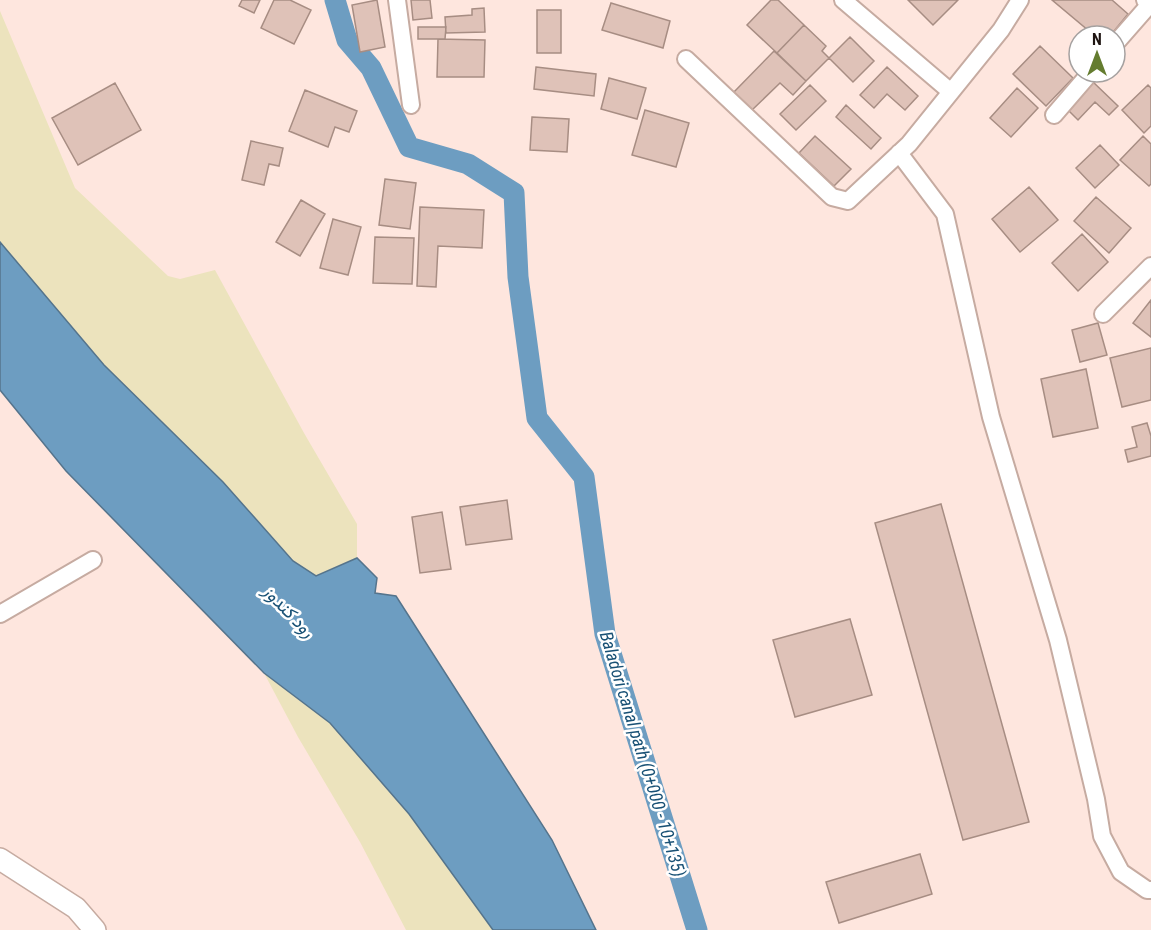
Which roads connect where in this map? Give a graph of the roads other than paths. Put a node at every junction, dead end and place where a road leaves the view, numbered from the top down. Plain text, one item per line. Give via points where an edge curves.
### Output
1 (397, 0) edge
2 (843, 0) edge
3 (1020, 0) edge
4 (1145, 0) edge
5 (1127, 30) edge
6 (686, 59) dead end
7 (1081, 84) edge
8 (951, 92) junction
9 (411, 105) dead end
10 (1054, 115) dead end
11 (899, 153) junction
12 (1151, 266) edge
13 (1103, 314) dead end
14 (93, 560) dead end
15 (0, 614) edge
16 (0, 859) edge
17 (1151, 890) edge
18 (95, 930) edge

1 - 9 street
2 - 8 street
3 - 8 street
4 - 5 street via 1150,4
6 - 11 street via 832,198 848,201
7 - 10 street
8 - 11 street
11 - 17 street via 945,214 991,417 1058,640 1102,836 1121,872
12 - 13 street
14 - 15 street
16 - 18 street via 76,908

